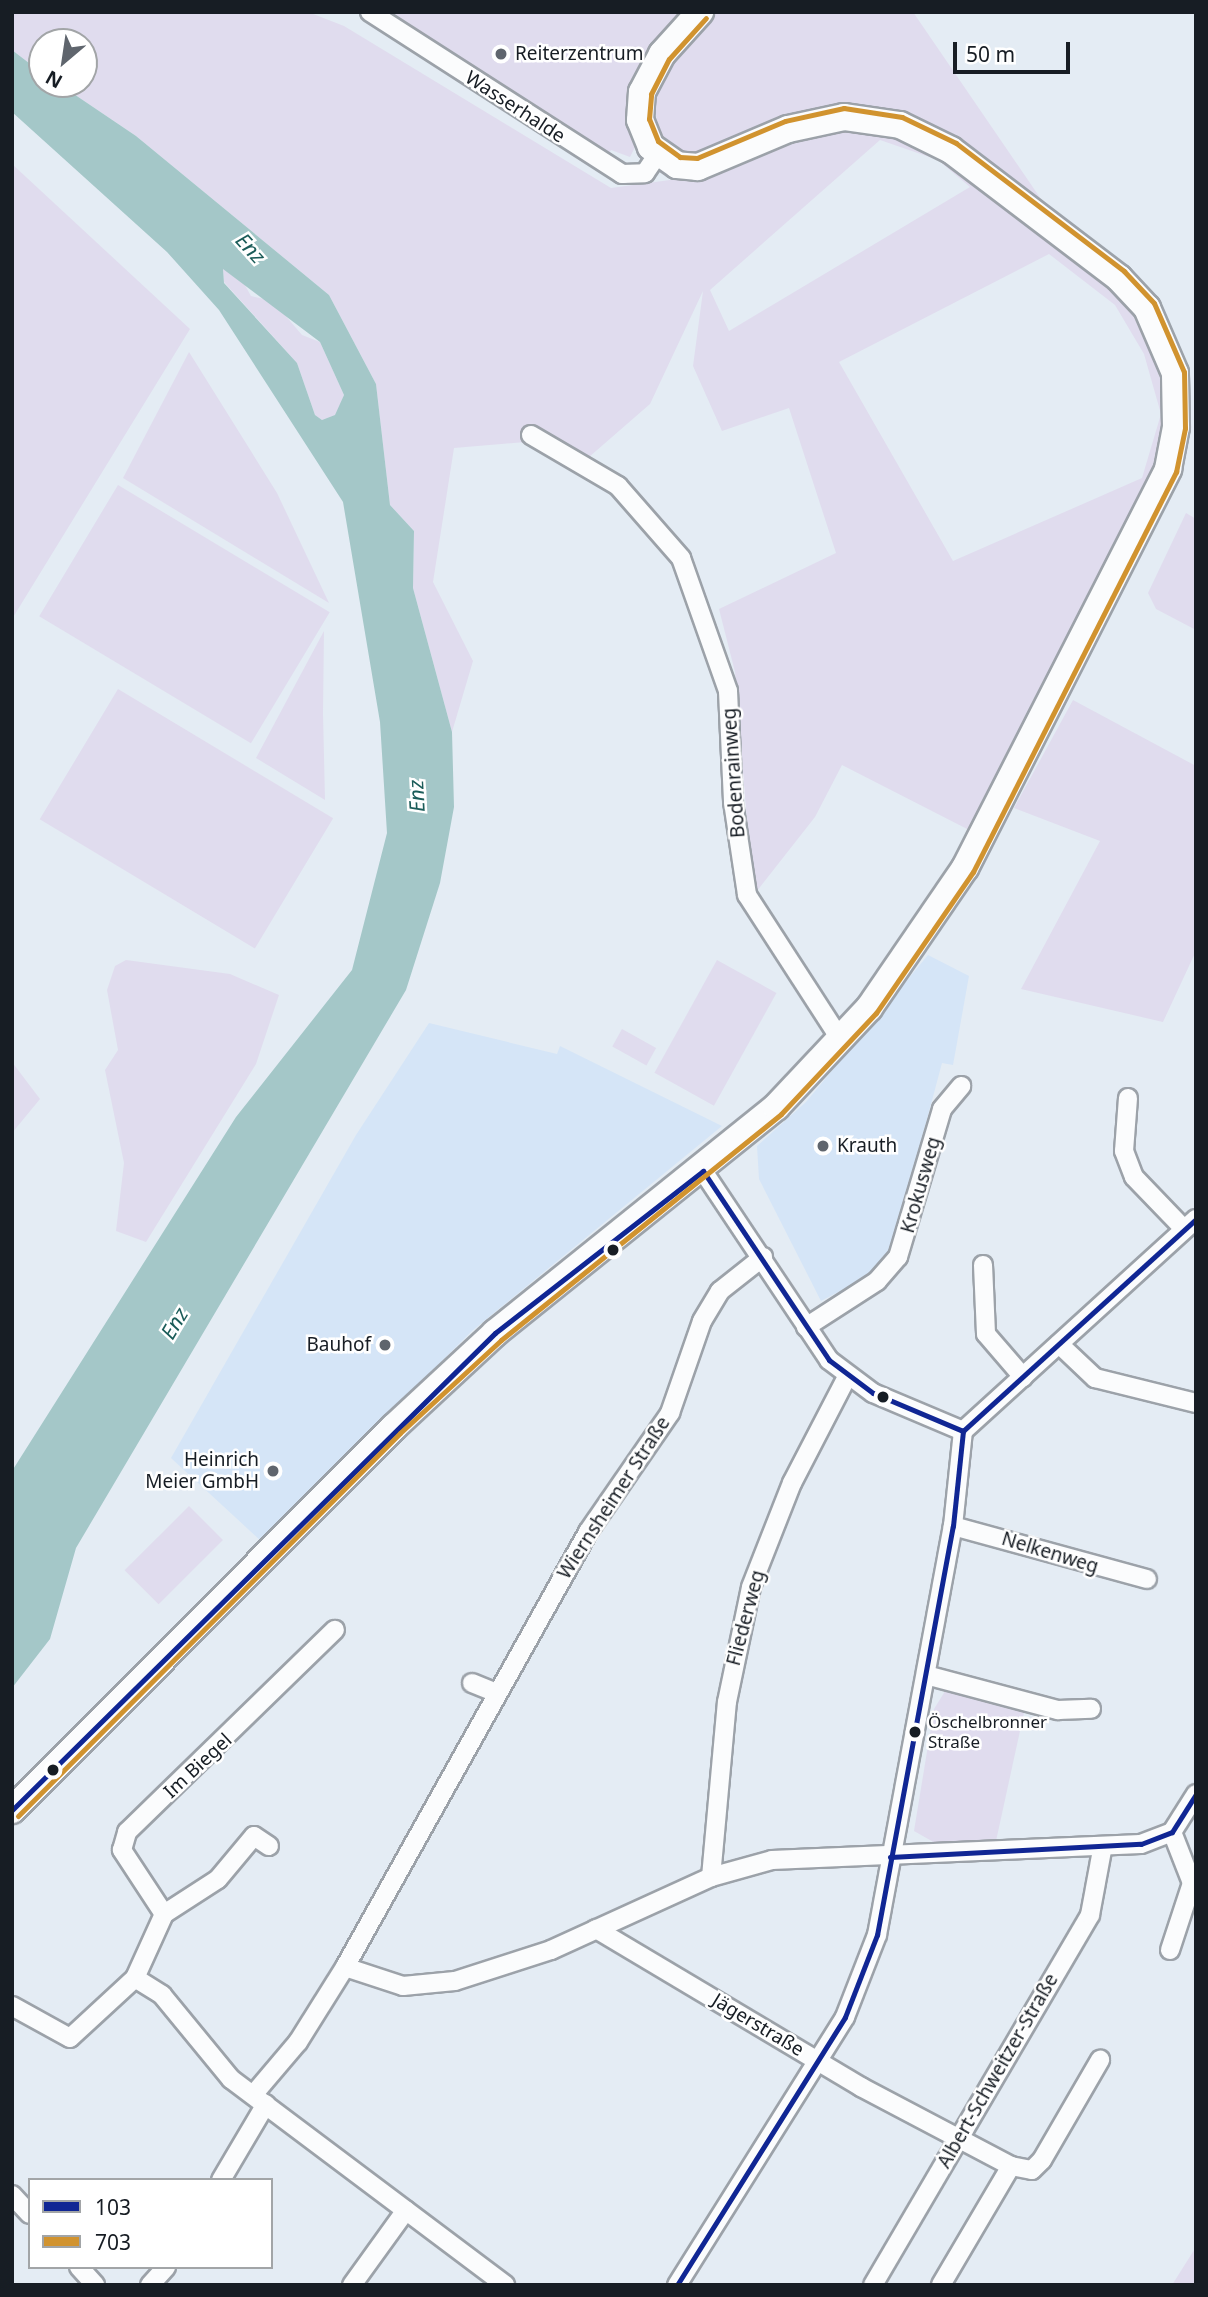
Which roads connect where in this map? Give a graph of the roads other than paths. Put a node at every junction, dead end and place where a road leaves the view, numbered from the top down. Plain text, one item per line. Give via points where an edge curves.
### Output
1 (370, 12) edge
2 (700, 12) edge
3 (659, 154) junction
4 (531, 435) dead end
5 (841, 1039) junction
6 (961, 1086) dead end
7 (1128, 1098) dead end
8 (703, 1171) junction
9 (1190, 1224) edge
10 (763, 1257) junction
11 (983, 1265) dead end
12 (806, 1327) junction
13 (1059, 1344) junction
14 (847, 1377) junction
15 (1023, 1377) junction
16 (1196, 1403) edge
17 (963, 1431) junction
18 (953, 1526) junction
19 (1147, 1579) dead end
20 (335, 1630) dead end
21 (926, 1675) junction
22 (472, 1684) dead end
23 (497, 1693) junction
24 (1091, 1709) dead end
25 (1196, 1794) edge
26 (12, 1810) edge
27 (1172, 1832) junction
28 (269, 1846) dead end
29 (1101, 1850) junction
30 (890, 1857) junction
31 (711, 1877) junction
32 (163, 1914) junction
33 (596, 1929) junction
34 (1170, 1950) dead end
35 (345, 1967) junction
36 (135, 1978) junction
37 (12, 2006) edge
38 (1100, 2060) dead end
39 (820, 2061) junction
40 (259, 2100) junction
41 (957, 2140) junction
42 (1011, 2166) junction
43 (222, 2178) edge
44 (12, 2195) edge
45 (407, 2210) junction
46 (28, 2212) edge
47 (81, 2269) edge
48 (164, 2269) edge
49 (95, 2285) edge
50 (150, 2285) edge
51 (352, 2285) edge
52 (505, 2285) edge
53 (677, 2285) edge
54 (873, 2285) edge
55 (941, 2285) edge

1 - 3 street, Wasserhalde via 622,174 645,173
2 - 3 main road via 662,54 642,92 642,131
3 - 5 main road via 686,167 712,164 788,129 844,117 900,125 951,150 1119,278 1147,308 1175,373 1176,427 1168,469 965,868 869,1008
4 - 5 street, Bodenrainweg via 618,486 681,558 728,691 733,802 747,895
5 - 8 main road
6 - 12 street, Krokusweg via 942,1110 898,1258 877,1281
7 - 9 street via 1124,1151 1134,1177
8 - 10 street
8 - 26 main road via 495,1333
9 - 13 street
10 - 12 street
10 - 23 street, Wiernsheimer Straße via 714,1301 670,1413 588,1532
11 - 15 street via 986,1334
12 - 14 street
13 - 15 street
13 - 16 street via 1095,1378
14 - 17 street via 924,1419
14 - 31 street, Fliederweg via 793,1483 751,1587 723,1730
15 - 17 street
17 - 18 street
18 - 19 street, Nelkenweg
18 - 21 street
20 - 32 street, Im Biegel via 127,1832 122,1850
21 - 24 street via 1058,1710
21 - 30 street
22 - 23 street
23 - 35 street, Wiernsheimer Straße
25 - 27 street
27 - 29 street
27 - 34 street via 1192,1883
28 - 32 street via 254,1836 218,1879
29 - 30 street
29 - 41 street, Albert-Schweitzer-Straße via 1090,1915
30 - 31 street via 772,1860
30 - 39 street via 877,1935
31 - 33 street
32 - 36 street
33 - 35 street via 455,1981 403,1986
33 - 39 street, Jägerstraße
35 - 40 street, Wiernsheimer Straße
36 - 37 street via 70,2038
36 - 40 street via 162,1995 231,2079
38 - 42 street via 1042,2160 1031,2170
39 - 41 street, Jägerstraße
39 - 53 street
40 - 43 street, Wiernsheimer Straße
40 - 45 street
41 - 42 street, Jägerstraße
41 - 54 street, Albert-Schweitzer-Straße
42 - 55 street
44 - 46 street
45 - 51 street
45 - 52 street
47 - 49 street
48 - 50 street

